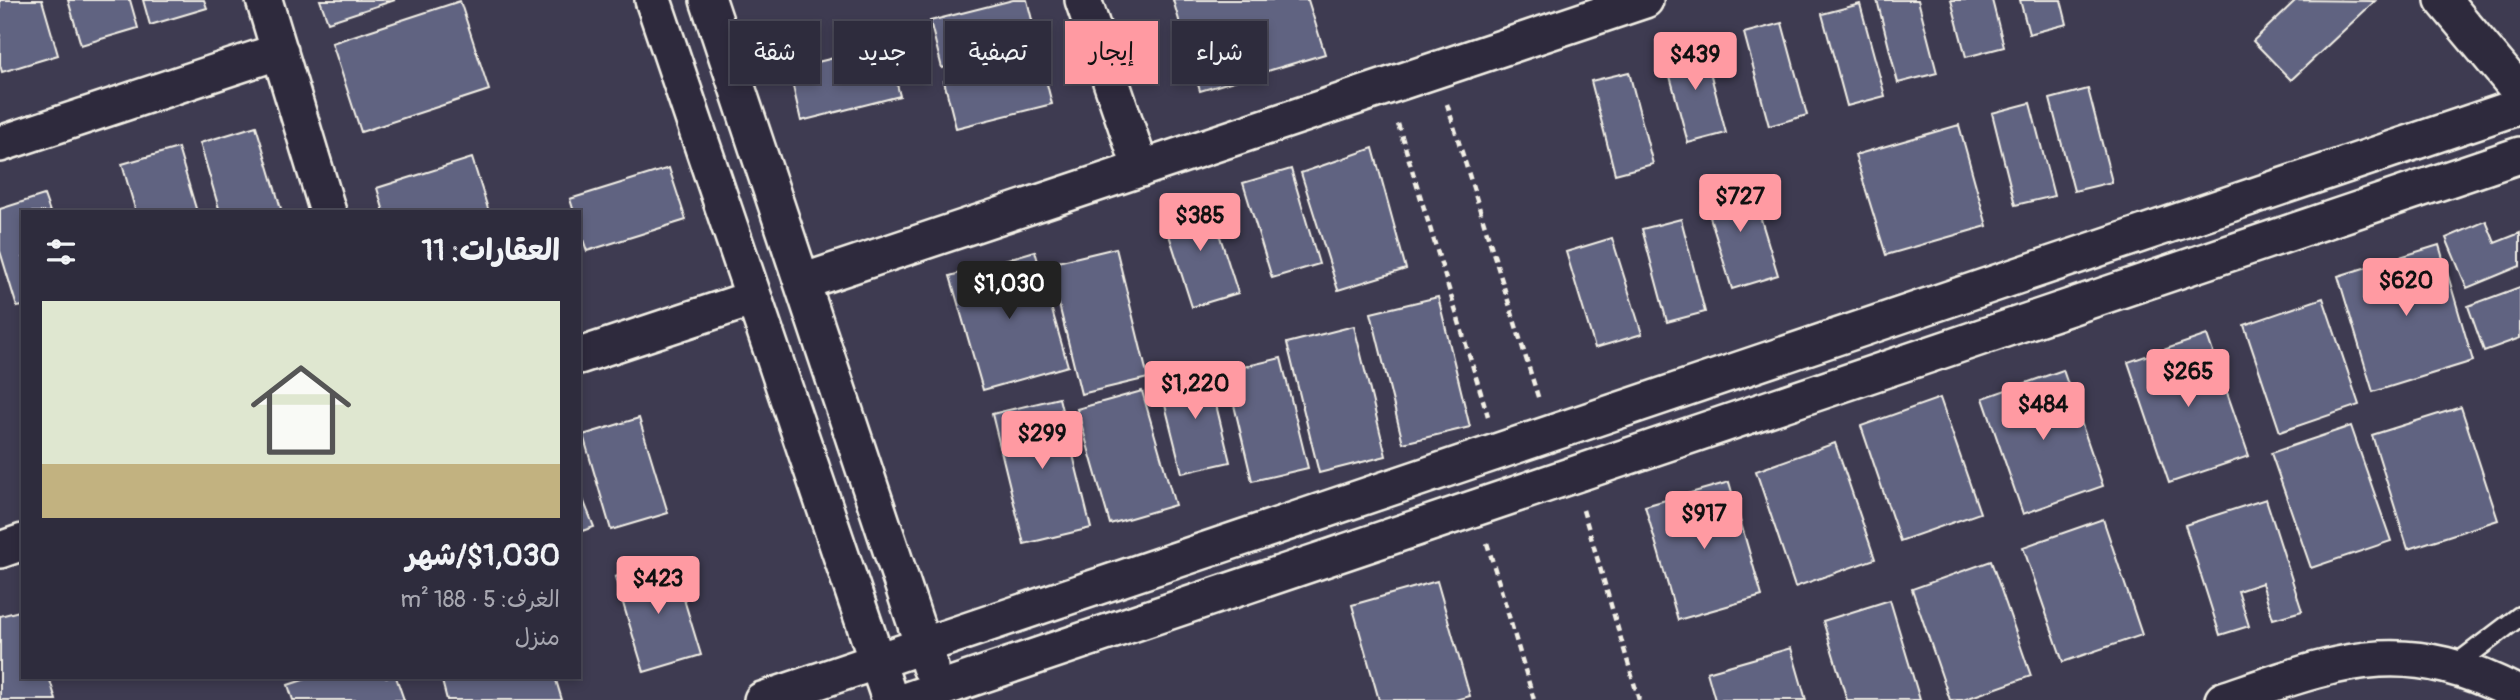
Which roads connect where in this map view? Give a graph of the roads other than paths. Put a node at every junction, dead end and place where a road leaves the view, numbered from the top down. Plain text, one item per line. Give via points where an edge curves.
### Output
1 (264, 0) edge
2 (653, 0) edge
3 (708, 0) edge
4 (1083, 0) edge
5 (1645, 0) edge
6 (2443, 0) edge
7 (280, 51) junction
8 (2520, 92) edge
9 (2520, 106) edge
10 (0, 144) edge
11 (2520, 155) edge
12 (1141, 169) junction
13 (327, 210) edge
14 (802, 282) junction
15 (754, 298) junction
16 (581, 355) edge
17 (21, 543) edge
18 (0, 550) edge
19 (2520, 616) edge
20 (923, 646) junction
21 (877, 661) junction
22 (2454, 666) junction
23 (2520, 695) edge
24 (928, 697) edge
25 (762, 700) edge
26 (890, 700) edge
27 (2222, 700) edge

1 - 7 street
2 - 15 street
3 - 14 street
4 - 12 street
5 - 12 street
6 - 8 street
7 - 10 street
7 - 13 street
9 - 20 street
11 - 24 street
12 - 14 street
14 - 20 street
15 - 16 street
15 - 21 street
17 - 18 street
19 - 22 lane
20 - 21 street
20 - 24 street
21 - 25 street
21 - 26 street
22 - 23 street
22 - 27 street via 2423,660 2359,659

